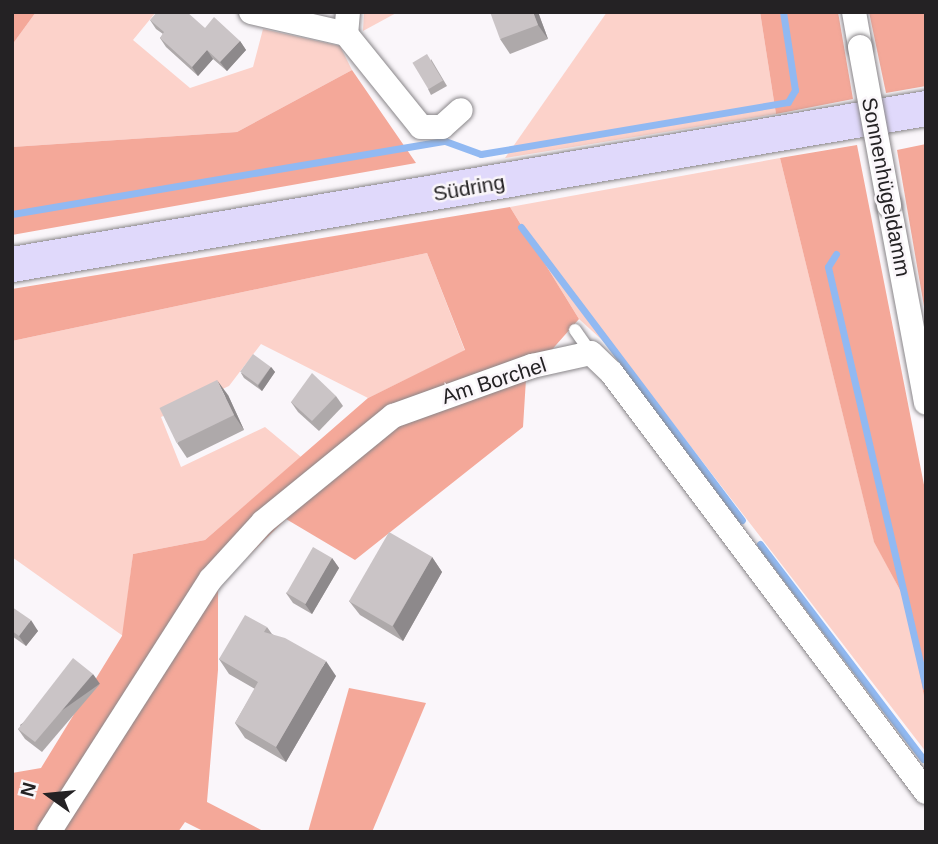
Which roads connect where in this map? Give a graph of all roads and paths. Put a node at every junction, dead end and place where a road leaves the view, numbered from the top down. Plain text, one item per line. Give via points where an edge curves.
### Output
1 (251, 12) edge
2 (854, 12) edge
3 (347, 23) edge
4 (926, 108) edge
5 (461, 110) dead end
6 (12, 264) edge
7 (575, 330) dead end
8 (591, 352) junction
9 (926, 403) edge
10 (926, 792) edge
11 (48, 832) edge

1 - 3 street
2 - 9 street, Sonnenhügeldamm, bridge
3 - 5 street via 421,127 443,127
4 - 6 main road, Südring
7 - 8 lane
8 - 10 street via 611,372
8 - 11 street, Am Borchel via 533,366 393,416 263,522 211,579

